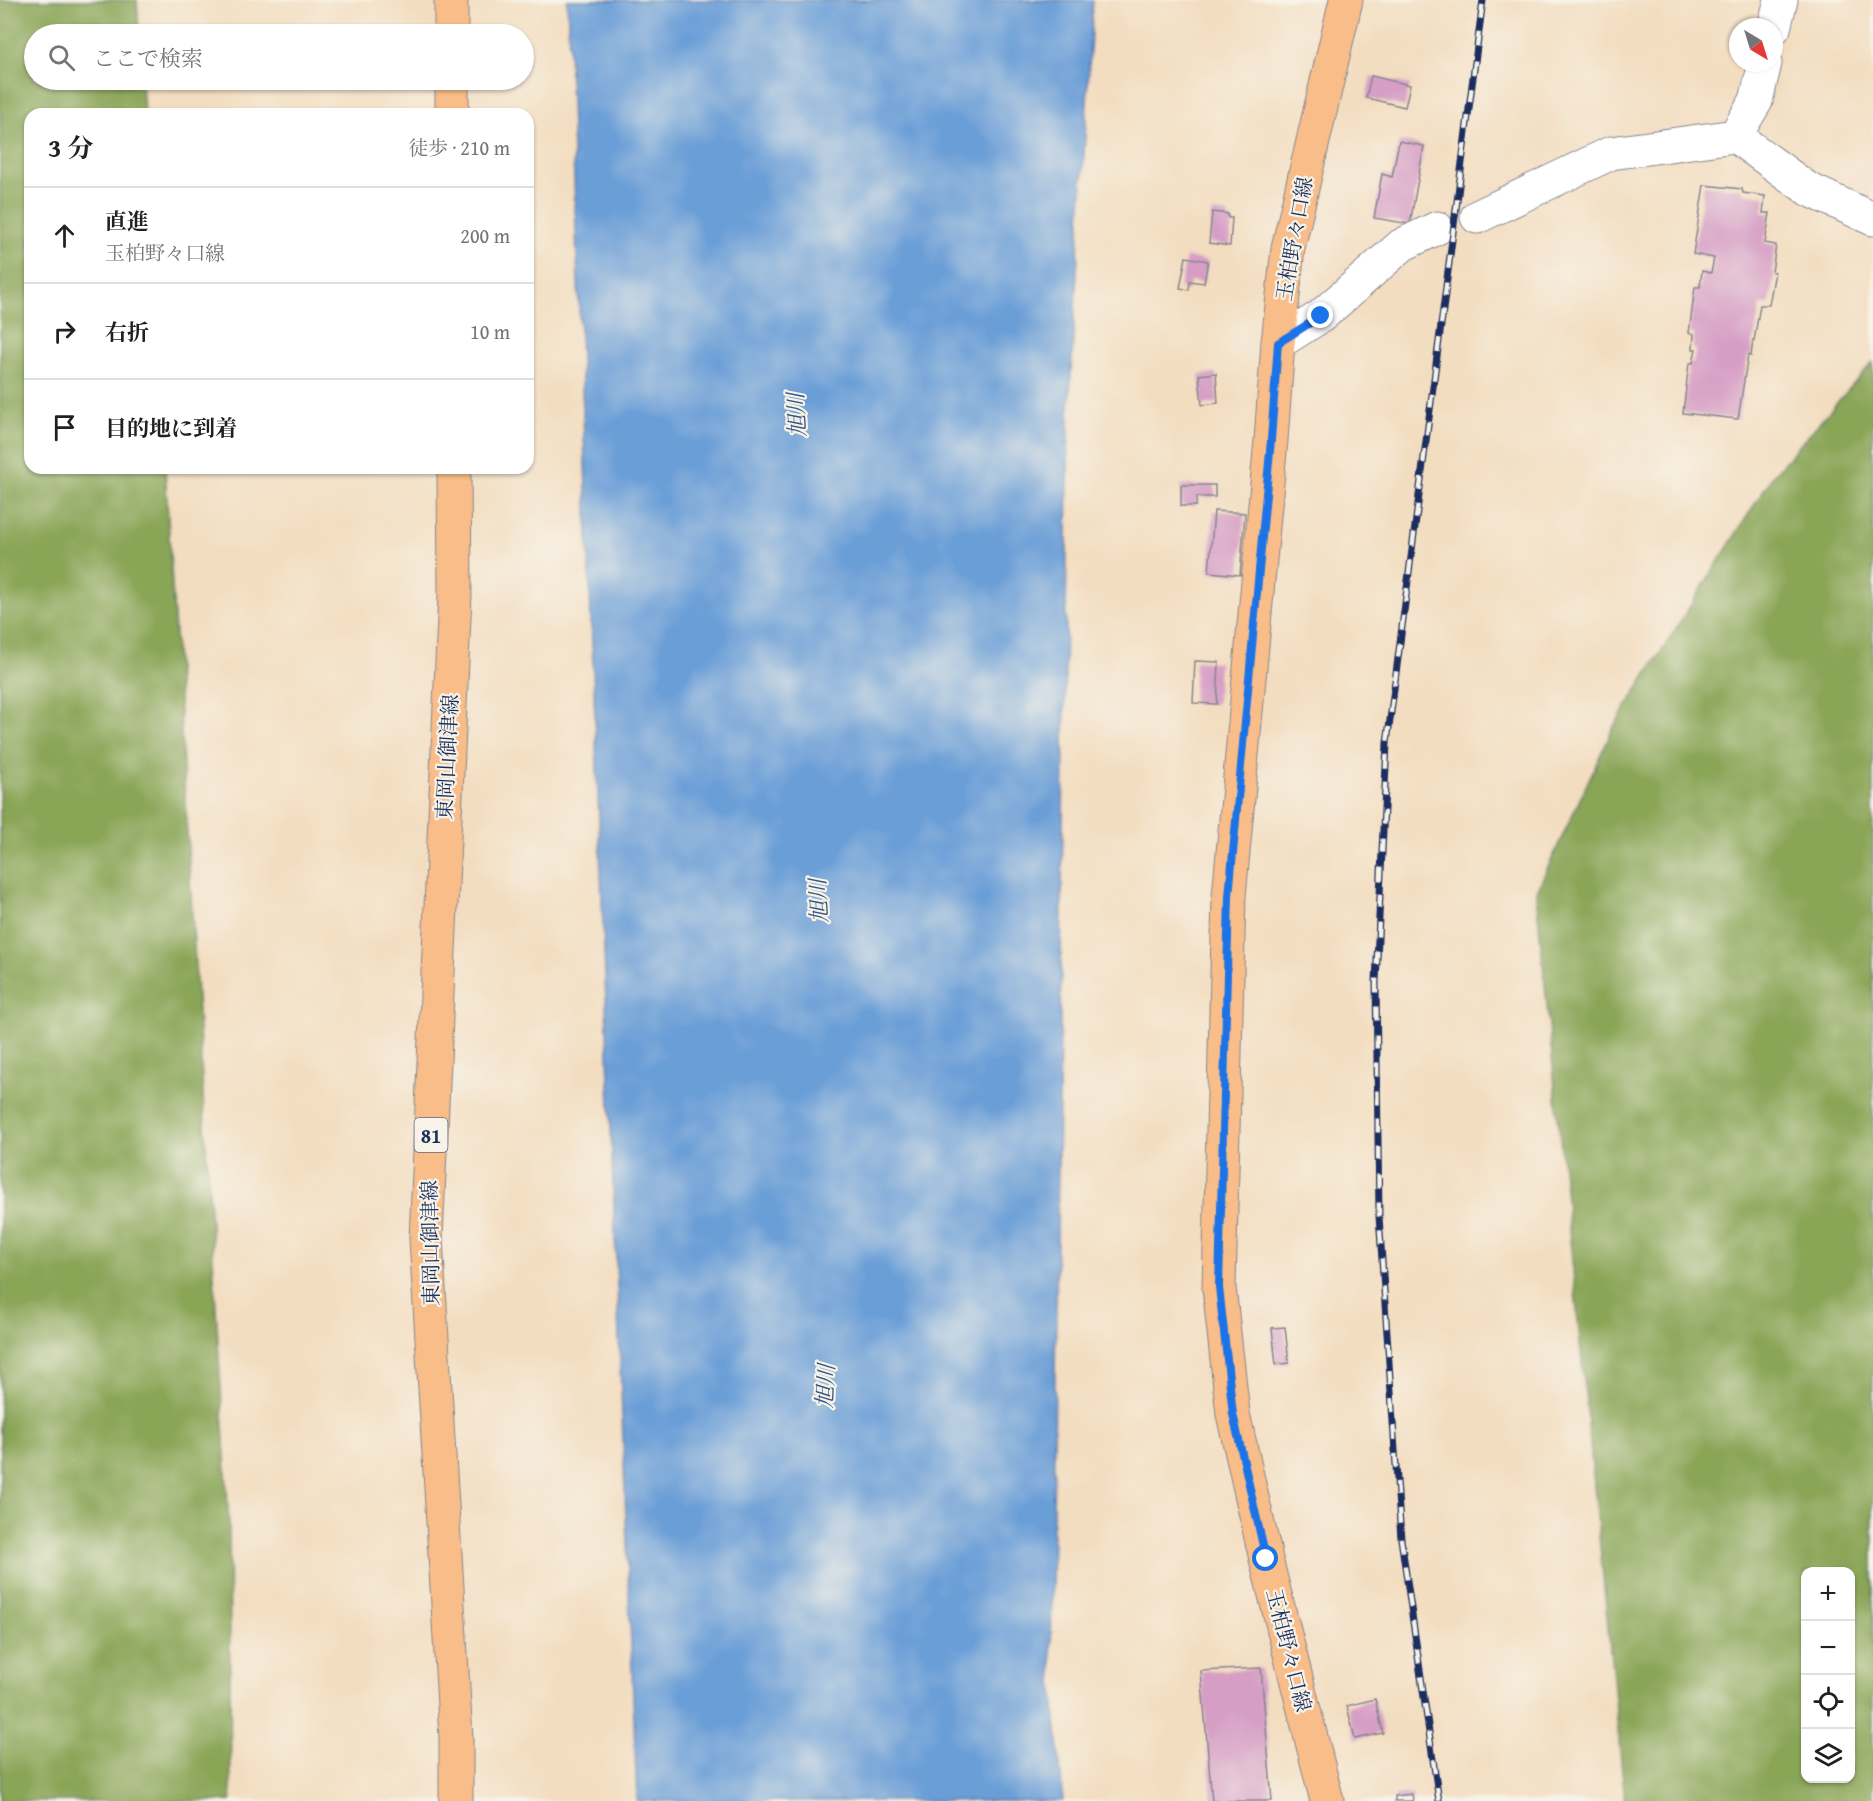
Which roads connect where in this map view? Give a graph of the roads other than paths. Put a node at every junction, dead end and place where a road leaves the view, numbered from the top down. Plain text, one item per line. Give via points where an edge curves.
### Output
1 (451, 0) edge
2 (1346, 0) edge
3 (1781, 0) edge
4 (1776, 18) edge
5 (452, 24) edge
6 (1763, 72) edge
7 (452, 90) edge
8 (452, 108) edge
9 (1736, 136) junction
10 (1477, 217) dead end
11 (1873, 219) edge
12 (1437, 228) dead end
13 (1278, 343) junction
14 (454, 474) edge
15 (456, 1801) edge
16 (1327, 1801) edge

1 - 5 main road
2 - 13 main road, 玉柏野々口線 via 1288,248
3 - 4 street
6 - 9 street via 1756,101
7 - 8 main road
9 - 10 street via 1611,153
9 - 11 street via 1808,189
12 - 13 street via 1402,245 1321,316
13 - 16 main road, 玉柏野々口線 via 1229,896 1219,1287 1233,1414
14 - 15 main road, 東岡山御津線 / 81 via 454,596 426,1239

